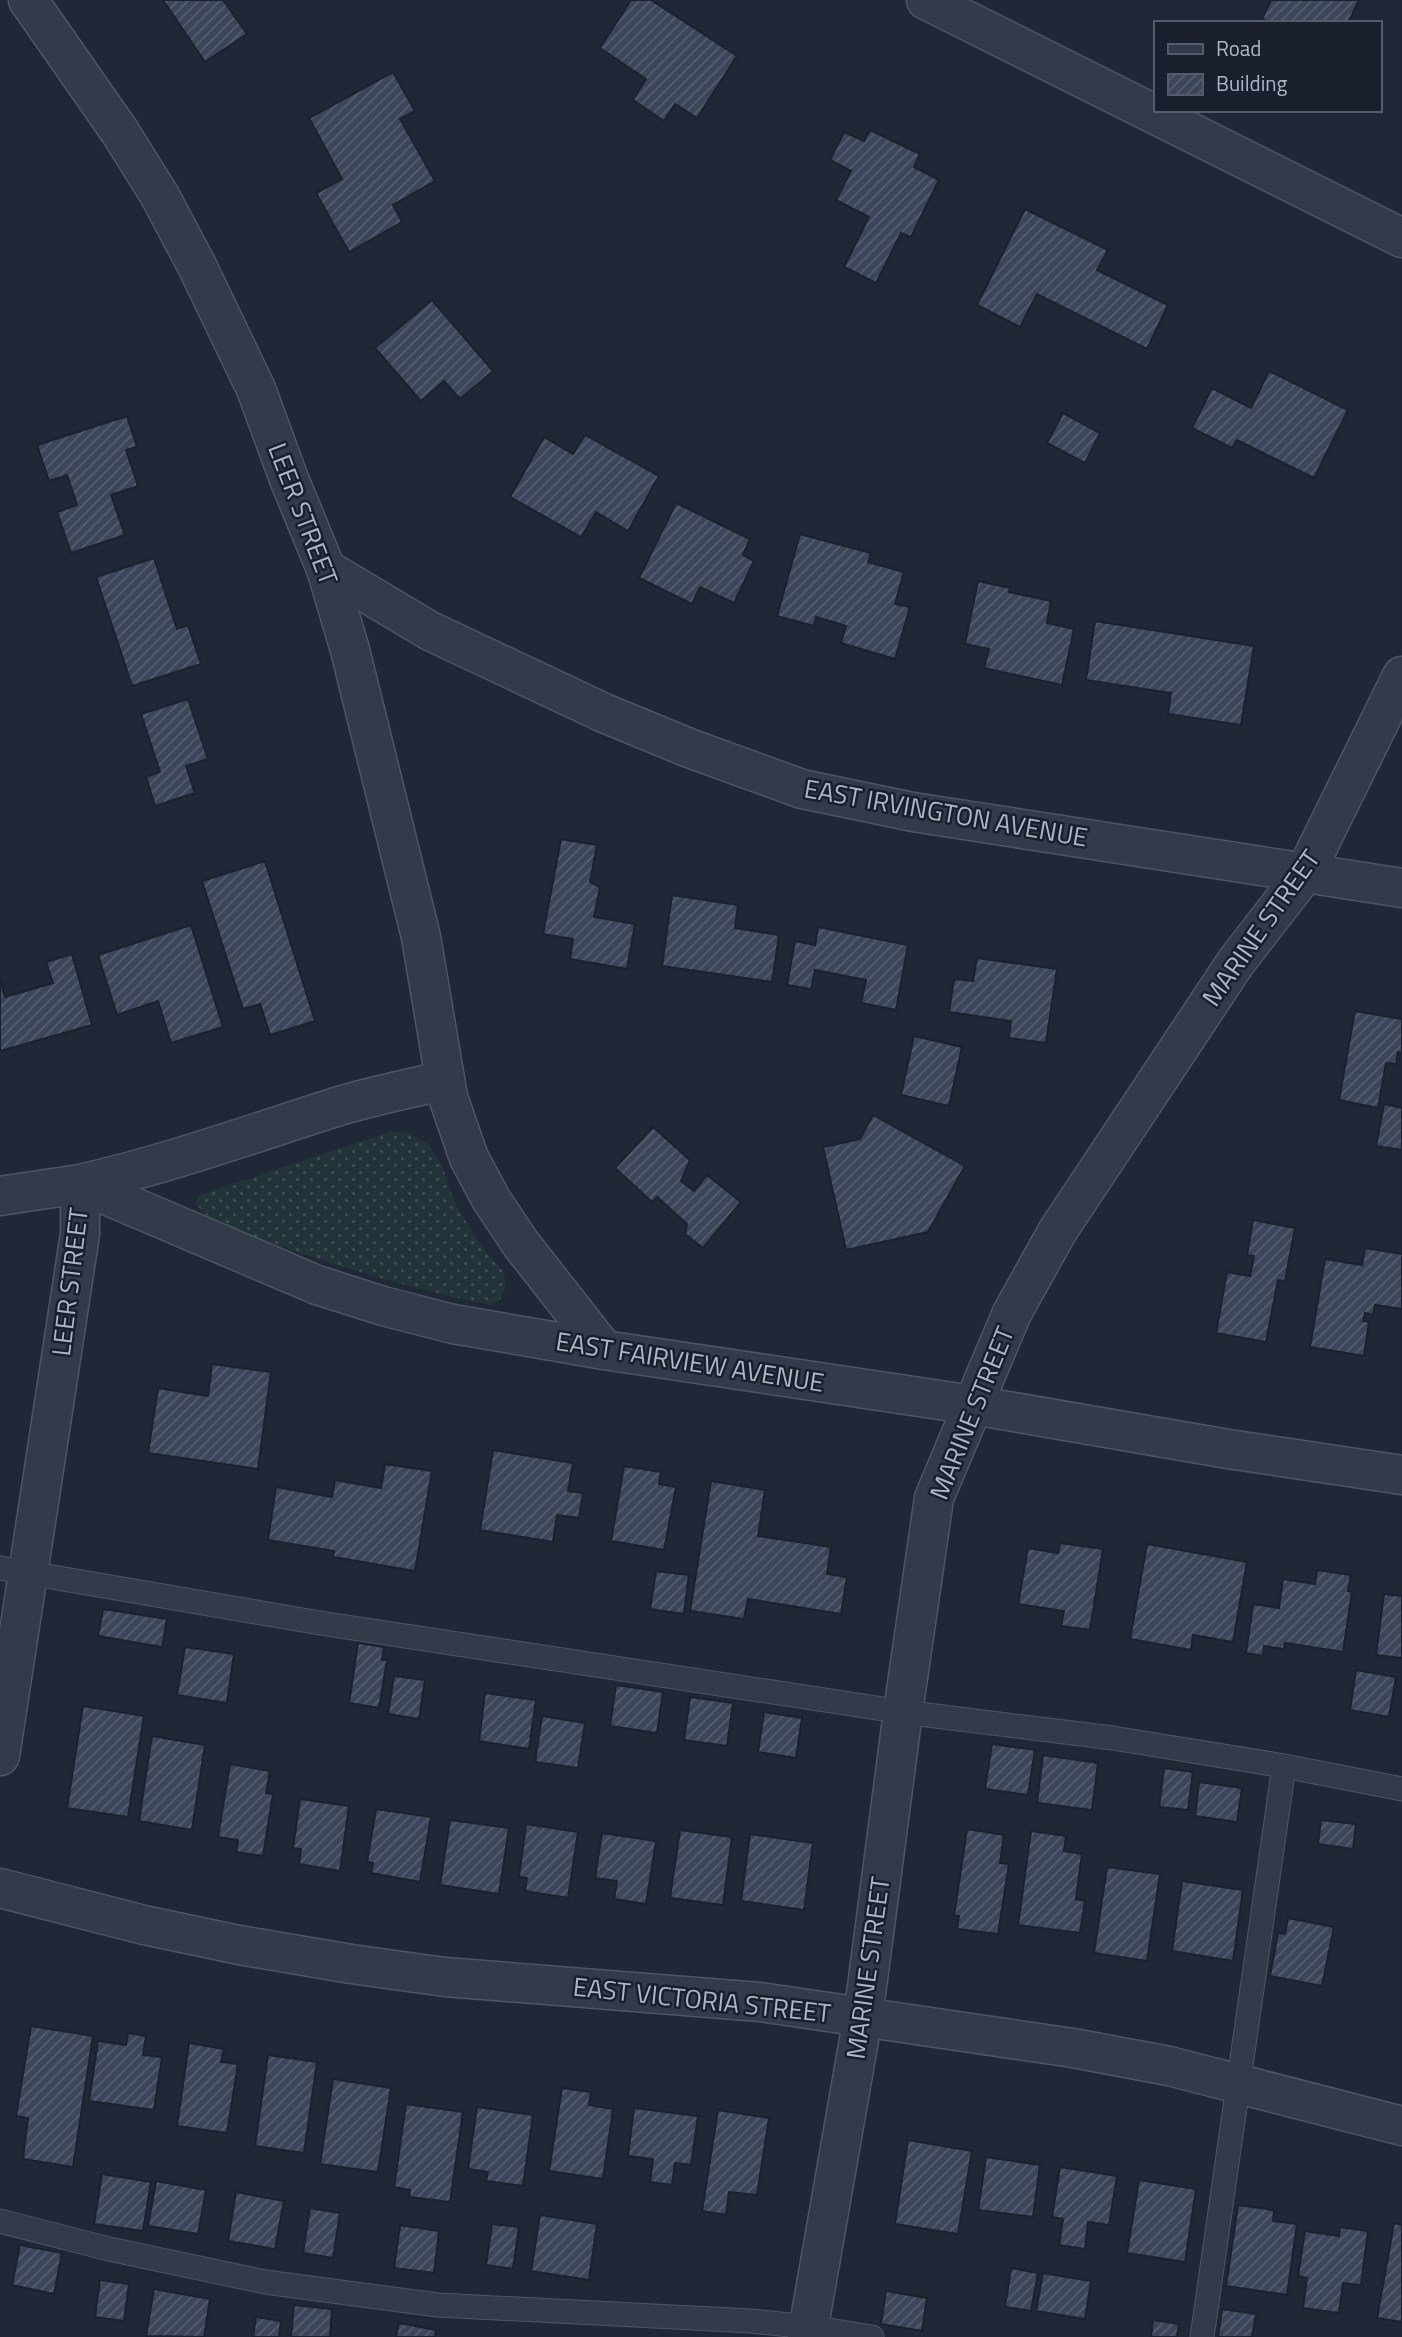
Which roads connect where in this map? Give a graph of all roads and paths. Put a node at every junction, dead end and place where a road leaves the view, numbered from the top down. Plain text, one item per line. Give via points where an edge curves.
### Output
1 (28, 0) edge
2 (926, 0) edge
3 (1402, 239) edge
4 (326, 569) junction
5 (1402, 676) edge
6 (1305, 873) junction
7 (1402, 888) edge
8 (445, 1080) junction
9 (80, 1184) junction
10 (0, 1196) edge
11 (604, 1350) junction
12 (973, 1405) junction
13 (1402, 1475) edge
14 (15, 1570) edge
15 (903, 1712) junction
16 (0, 1756) edge
17 (1284, 1766) junction
18 (1402, 1789) edge
19 (0, 1888) edge
20 (863, 2017) junction
21 (1237, 2083) junction
22 (1402, 2126) edge
23 (0, 2221) edge
24 (808, 2332) edge
25 (872, 2337) edge
26 (1202, 2337) edge

1 - 4 street, LEER STREET via 120,132 197,266 256,389
2 - 3 street
4 - 6 street, EAST IRVINGTON AVENUE via 430,631 604,713 802,789
4 - 8 street, LEER STREET via 351,650 421,936
5 - 6 street, MARINE STREET
6 - 7 street, EAST IRVINGTON AVENUE
6 - 12 street, MARINE STREET via 1236,962 1057,1233 1012,1313
8 - 9 street, LEER STREET via 339,1106 206,1151
8 - 11 street, LEER STREET via 469,1158 491,1199 520,1244
9 - 10 street
9 - 11 street, EAST FAIRVIEW AVENUE via 317,1285 453,1324
9 - 14 street, LEER STREET via 80,1234
11 - 12 street, EAST FAIRVIEW AVENUE
12 - 13 street, EAST FAIRVIEW AVENUE
12 - 15 street, MARINE STREET via 934,1497
14 - 15 lane via 320,1623
14 - 16 street, LEER STREET
15 - 17 lane via 1113,1738
15 - 20 street, MARINE STREET
17 - 18 lane
17 - 21 lane
19 - 20 street, EAST VICTORIA STREET via 185,1934 351,1965 760,2002
20 - 21 street, EAST VICTORIA STREET via 1073,2048
20 - 24 street, MARINE STREET
21 - 22 street, EAST VICTORIA STREET
21 - 26 lane
23 - 24 lane via 265,2282 438,2305 751,2321
24 - 25 lane

